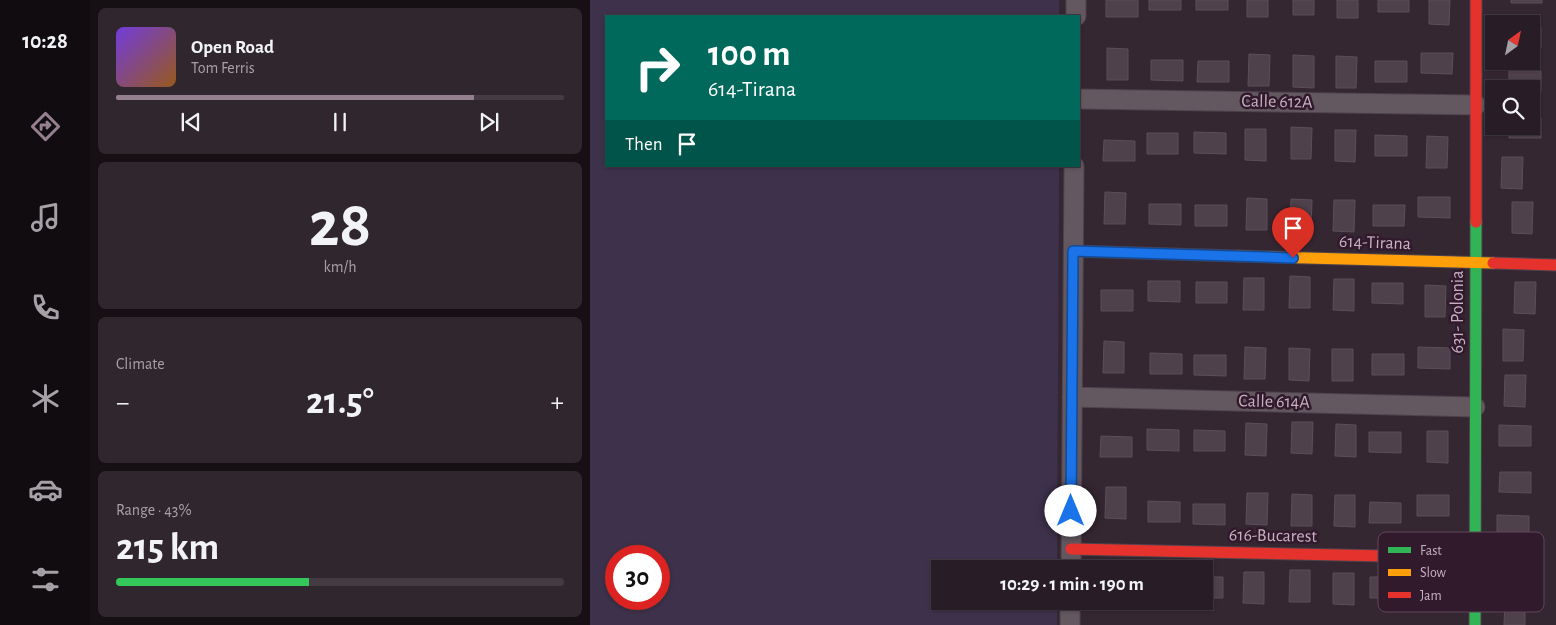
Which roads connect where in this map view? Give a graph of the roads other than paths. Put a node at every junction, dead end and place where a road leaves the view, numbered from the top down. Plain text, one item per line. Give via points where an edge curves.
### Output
1 (1076, 0) edge
2 (1476, 0) edge
3 (1076, 15) edge
4 (1080, 99) edge
5 (1476, 105) junction
6 (1074, 167) edge
7 (1073, 251) junction
8 (1476, 264) junction
9 (1556, 265) edge
10 (1072, 397) junction
11 (1475, 407) junction
12 (1475, 532) edge
13 (1071, 549) junction
14 (1378, 556) edge
15 (1070, 560) edge
16 (1070, 610) edge
17 (1475, 612) edge
18 (1070, 625) edge
19 (1475, 625) edge

1 - 3 street
2 - 5 street, 631- Polonia
4 - 5 street, Calle 612A
5 - 8 street, 631- Polonia
6 - 7 street
7 - 8 street, 614-Tirana
7 - 10 street
8 - 9 street, 614-Tirana
8 - 11 street, 631- Polonia
10 - 11 street, Calle 614A
10 - 13 street
11 - 12 street, 631- Polonia
13 - 14 street, 616-Bucarest
13 - 15 street
16 - 18 street
17 - 19 street, 631- Polonia

